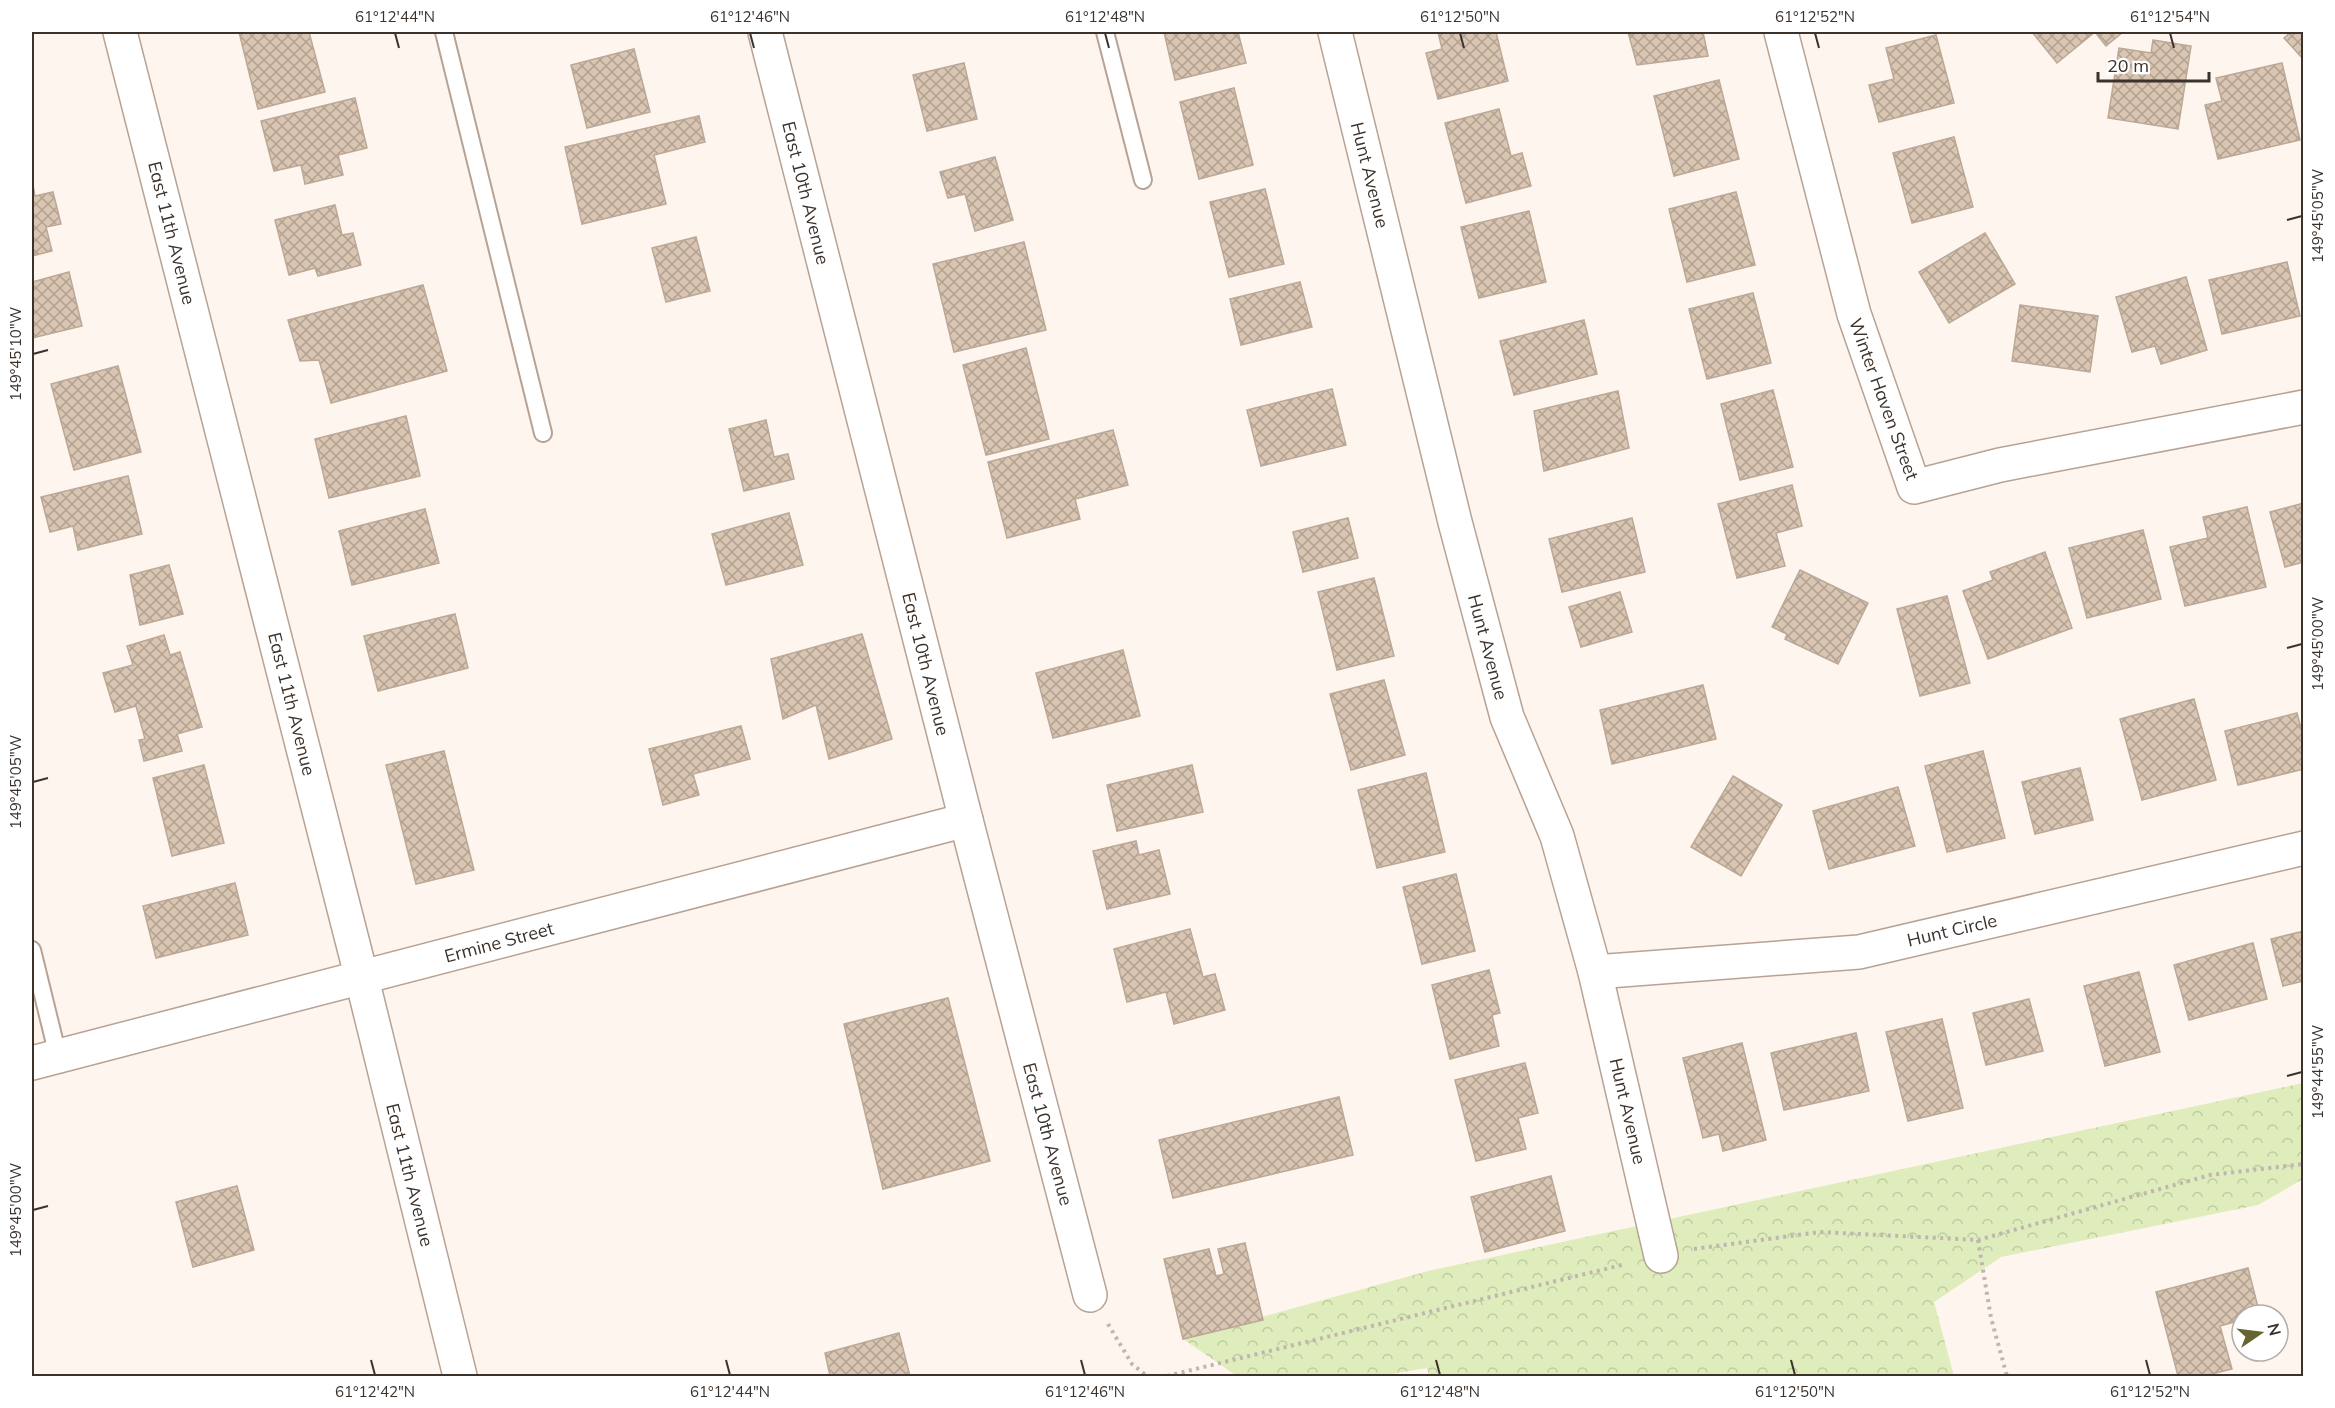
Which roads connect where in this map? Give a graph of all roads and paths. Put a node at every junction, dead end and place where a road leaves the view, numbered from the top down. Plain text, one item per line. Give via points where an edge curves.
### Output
1 (120, 32) edge
2 (444, 32) edge
3 (765, 32) edge
4 (1105, 32) edge
5 (1335, 32) edge
6 (1781, 32) edge
7 (1143, 180) dead end
8 (2304, 408) edge
9 (543, 433) dead end
10 (966, 820) junction
11 (2304, 848) edge
12 (32, 951) edge
13 (1595, 972) junction
14 (362, 979) junction
15 (45, 1060) edge
16 (2304, 1164) edge
17 (1978, 1240) junction
18 (1661, 1256) junction
19 (1090, 1295) joint
20 (1174, 1376) edge
21 (460, 1377) edge
22 (1147, 1377) edge
23 (1167, 1377) edge
24 (2007, 1377) edge

1 - 14 street, East 11th Avenue
2 - 9 lane
3 - 10 street, East 10th Avenue
4 - 7 lane
5 - 13 street, Hunt Avenue via 1455,522 1508,717 1557,836
6 - 8 street, Winter Haven Street via 1854,314 1914,487 2000,465
10 - 14 street, Ermine Street
10 - 19 street, East 10th Avenue
11 - 13 street, Hunt Circle via 1859,952
12 - 15 lane
13 - 18 street, Hunt Avenue
14 - 15 street, Ermine Street
14 - 21 street, East 11th Avenue
16 - 17 path via 2210,1175
17 - 18 path via 1820,1232
17 - 24 path via 1991,1318
18 - 20 path
19 - 22 path via 1132,1364
20 - 23 path

